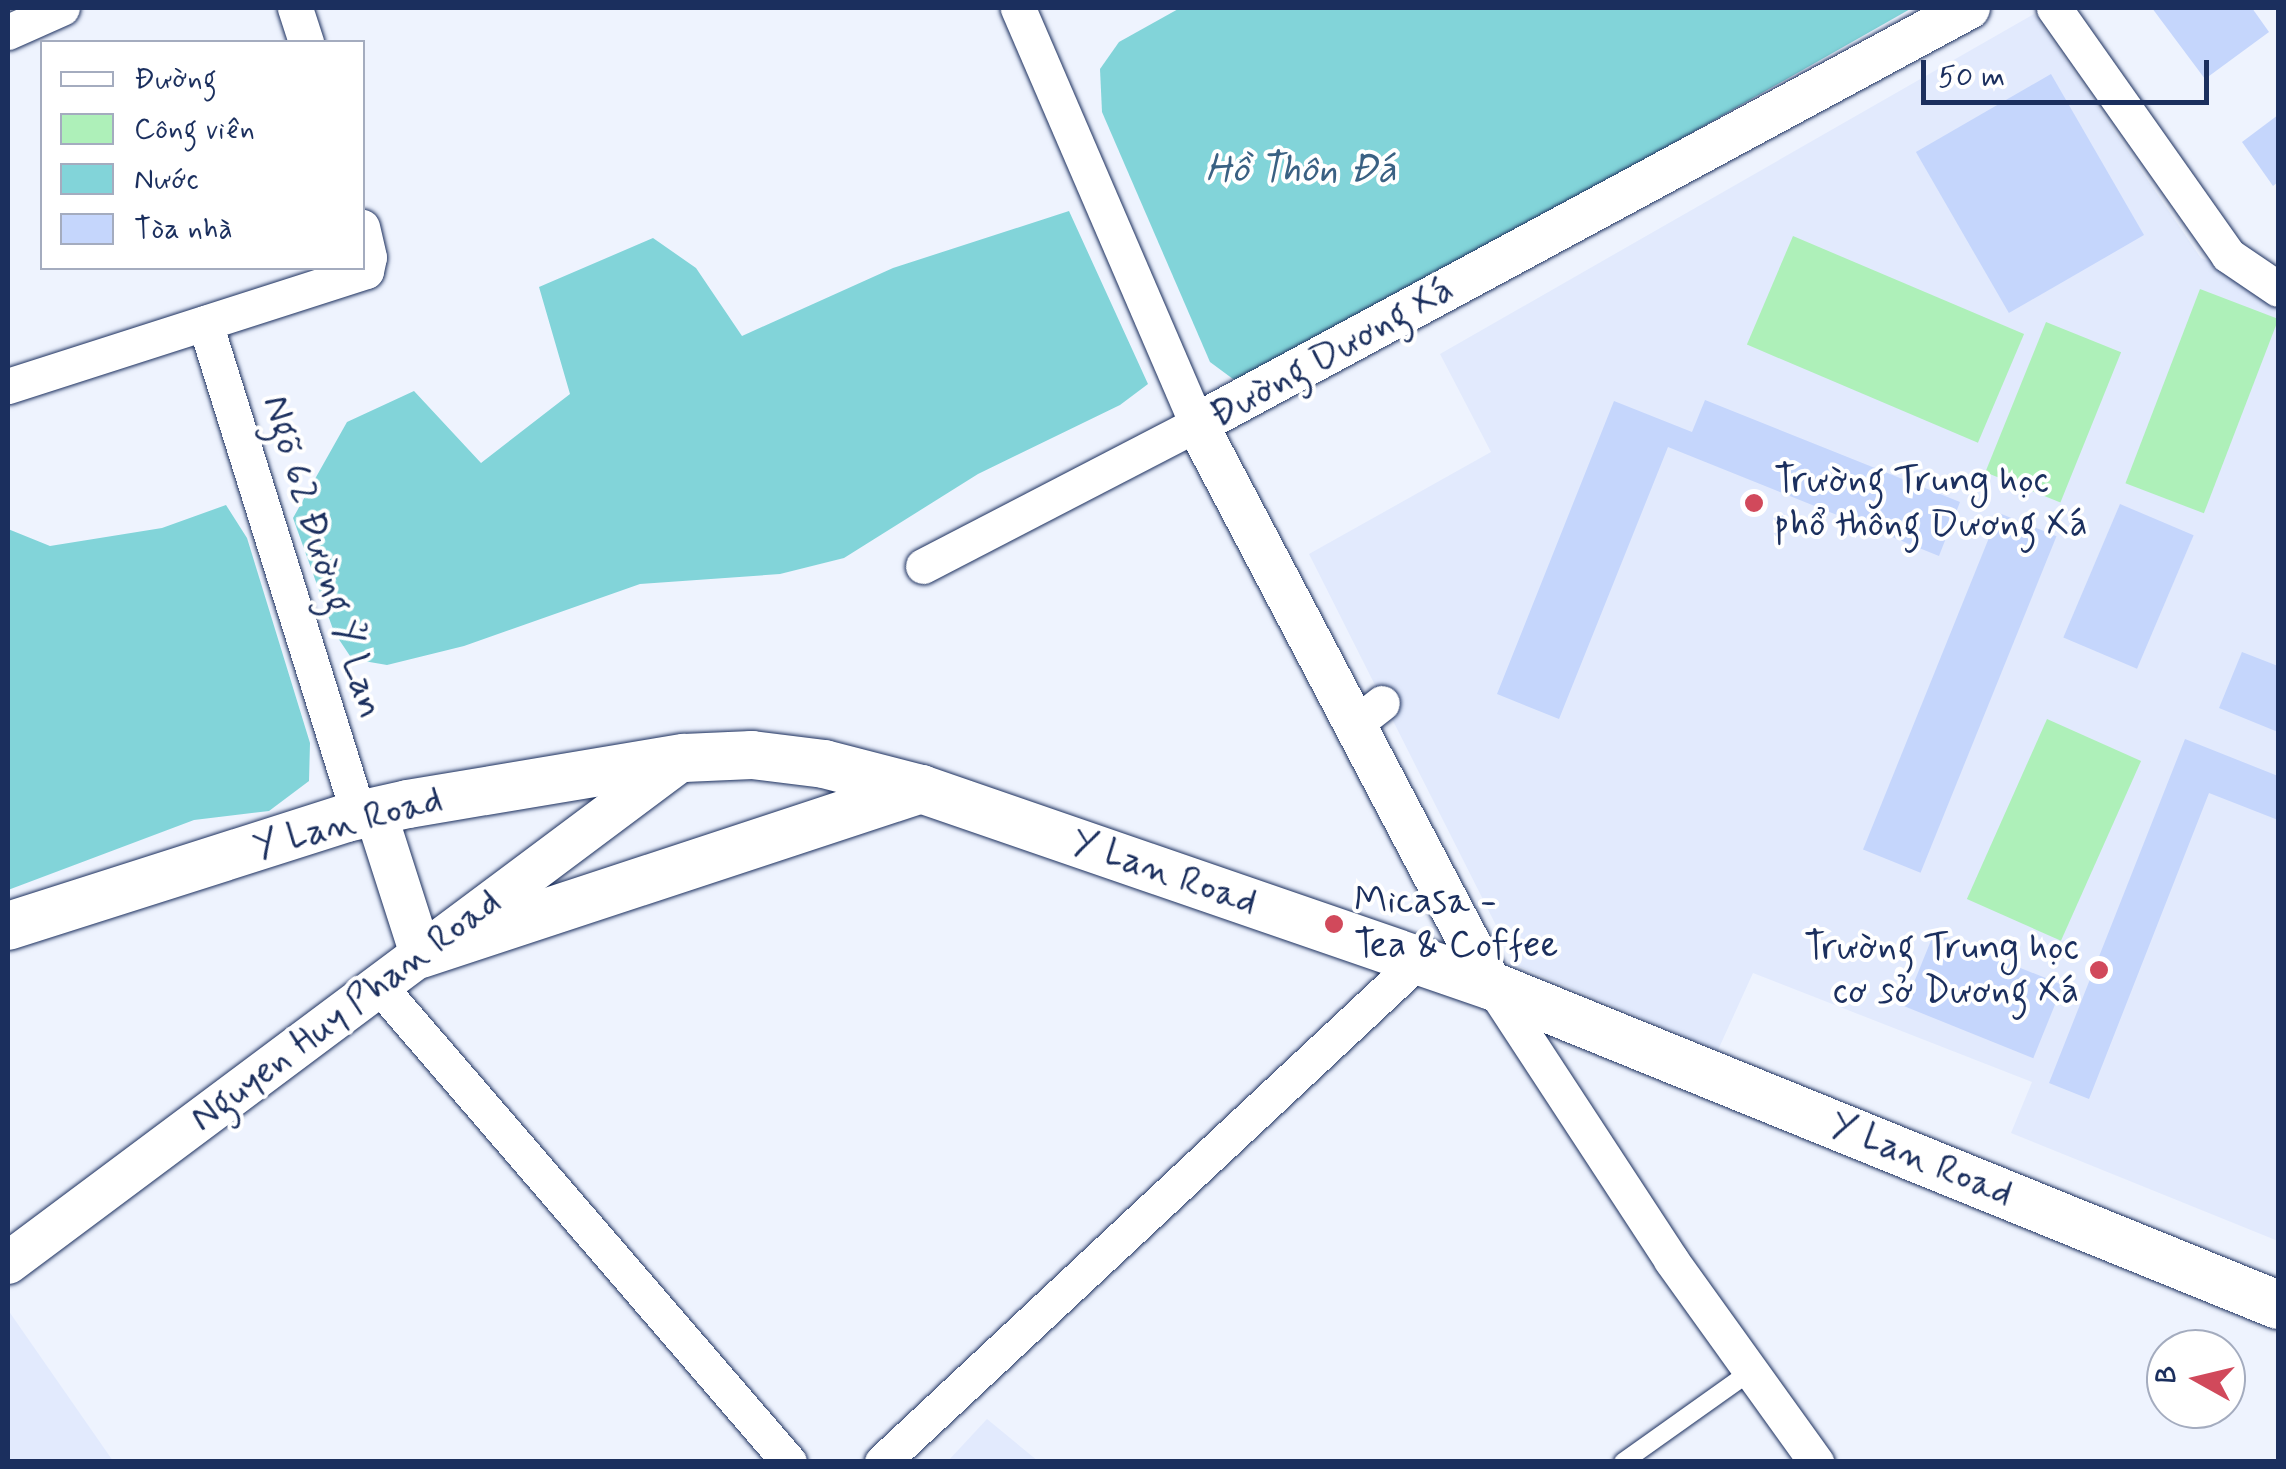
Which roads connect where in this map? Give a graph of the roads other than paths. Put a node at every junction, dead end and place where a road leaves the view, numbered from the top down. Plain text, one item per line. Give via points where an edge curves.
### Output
1 (295, 8) edge
2 (1018, 8) edge
3 (1969, 8) edge
4 (2054, 8) edge
5 (52, 10) edge
6 (8, 32) edge
7 (305, 40) edge
8 (365, 240) edge
9 (2278, 289) edge
10 (205, 323) junction
11 (8, 386) edge
12 (1197, 424) junction
13 (922, 566) dead end
14 (684, 758) junction
15 (921, 789) junction
16 (367, 814) junction
17 (8, 926) edge
18 (421, 954) junction
19 (1418, 961) junction
20 (379, 986) junction
21 (1492, 986) junction
22 (8, 1263) edge
23 (2278, 1305) edge
24 (1751, 1371) junction
25 (788, 1462) edge
26 (882, 1462) edge
27 (1623, 1462) edge
28 (1816, 1462) edge

1 - 7 street
2 - 12 street
3 - 12 street, Đường Dương Xá
4 - 9 street via 2228,255
5 - 6 street
8 - 10 street via 366,271
10 - 11 street
10 - 16 street, Ngõ 62 Đường Ỷ Lan via 324,704
12 - 13 street
12 - 21 street, Đường Dương Xá via 1368,714
14 - 15 main road, Y Lan Road via 824,764
14 - 16 main road, Y Lan Road
14 - 18 street, Nguyen Huy Phan Road
15 - 18 main road
15 - 19 main road, Y Lan Road
16 - 17 main road, Y Lan Road
16 - 18 street
18 - 20 street, Nguyen Huy Phan Road
19 - 21 main road, Y Lan Road
19 - 26 street
20 - 22 street, Nguyen Huy Phan Road
20 - 25 street
21 - 23 main road, Y Lan Road
21 - 24 street via 1670,1260
24 - 27 lane
24 - 28 street

